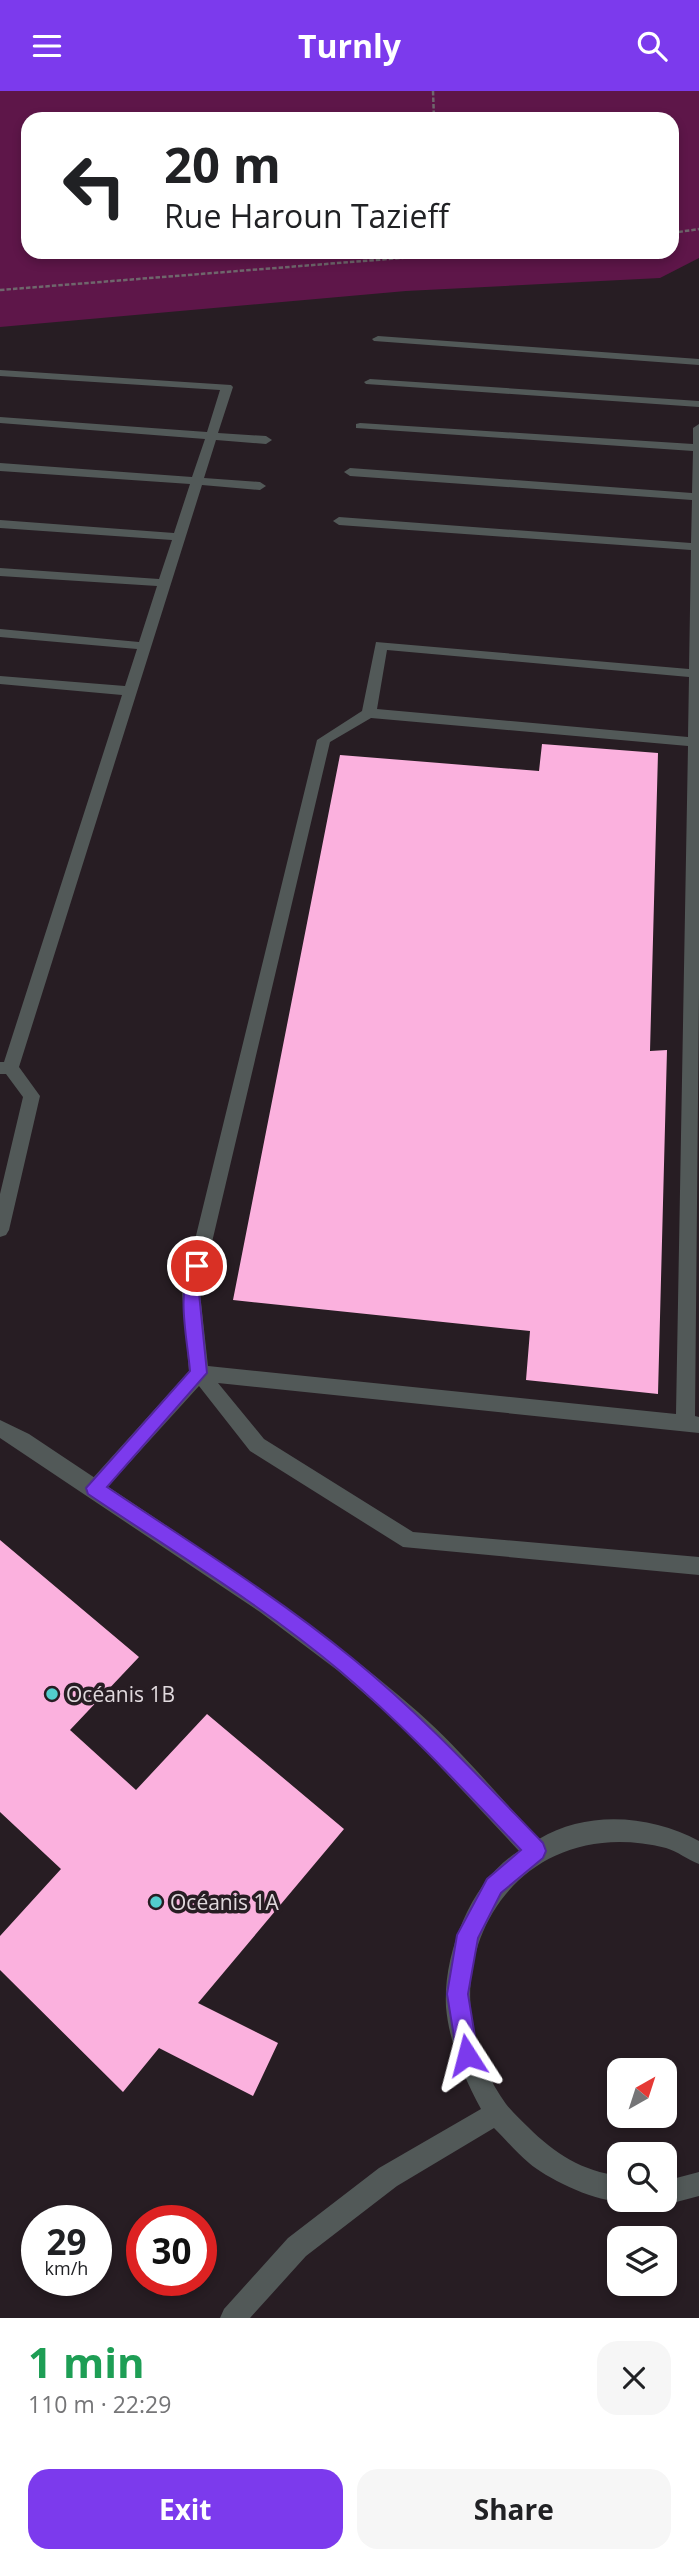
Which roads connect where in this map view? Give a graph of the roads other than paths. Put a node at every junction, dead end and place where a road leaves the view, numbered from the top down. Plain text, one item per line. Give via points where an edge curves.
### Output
1 (378, 339) dead end
2 (699, 362) edge
3 (0, 373) edge
4 (370, 382) dead end
5 (699, 404) edge
6 (0, 420) edge
7 (360, 426) dead end
8 (699, 428) edge
9 (211, 436) junction
10 (266, 440) dead end
11 (699, 448) edge
12 (0, 467) edge
13 (350, 472) dead end
14 (197, 480) junction
15 (260, 486) dead end
16 (698, 497) edge
17 (339, 521) dead end
18 (0, 524) edge
19 (179, 537) junction
20 (698, 547) edge
21 (0, 572) edge
22 (164, 583) junction
23 (0, 633) edge
24 (144, 646) junction
25 (696, 674) junction
26 (0, 680) edge
27 (130, 691) junction
28 (369, 713) junction
29 (695, 742) junction
30 (5, 1068) edge
31 (0, 1230) edge
32 (199, 1373) junction
33 (692, 1424) edge
34 (0, 1428) edge
35 (94, 1488) junction
36 (699, 1566) edge
37 (536, 1851) junction
38 (699, 1853) edge
39 (497, 2113) junction
40 (699, 2184) edge
41 (607, 2187) edge
42 (677, 2190) edge
43 (233, 2318) edge

1 - 2 street
3 - 9 street via 227,387
4 - 5 street
6 - 9 street
7 - 11 street
8 - 11 street
9 - 10 street
9 - 14 street
11 - 16 street
12 - 14 street
13 - 16 street
14 - 15 street
14 - 19 street
16 - 20 street
17 - 20 street
18 - 19 street
19 - 22 street
20 - 25 street
21 - 22 street
22 - 24 street
23 - 24 street
24 - 27 street
25 - 28 street via 381,645
25 - 29 street
26 - 27 street
27 - 30 street
28 - 29 street
28 - 32 street via 324,740 191,1293
29 - 33 street
30 - 31 street via 32,1096
32 - 33 street
32 - 35 street
32 - 36 street via 257,1445 410,1541
34 - 35 street
35 - 37 street via 344,1663 413,1723
37 - 38 street via 576,1833 621,1829 666,1837
37 - 39 street via 494,1886 468,1935 458,1994 467,2055
39 - 41 street via 542,2158
39 - 43 street via 388,2177 297,2247
40 - 42 street

